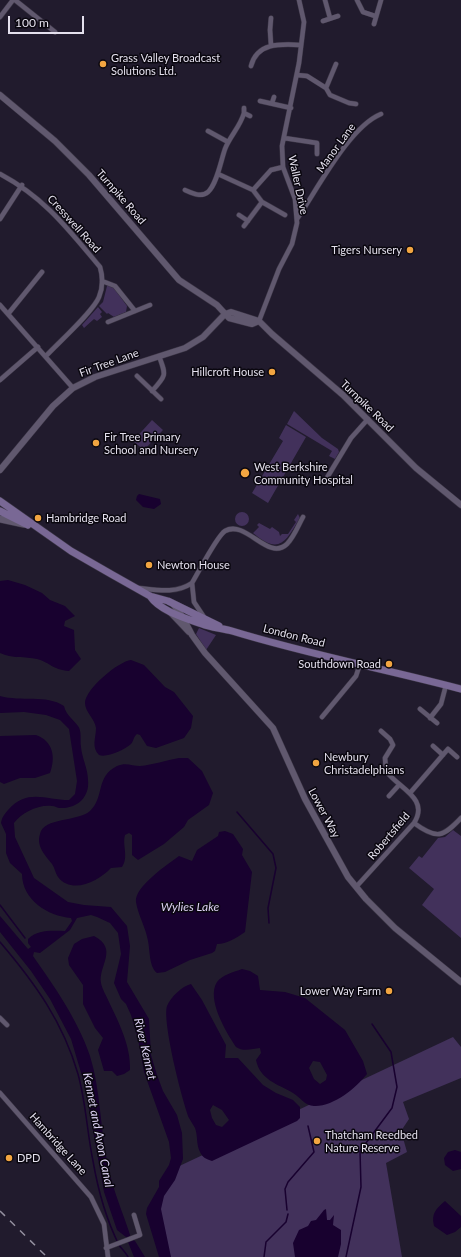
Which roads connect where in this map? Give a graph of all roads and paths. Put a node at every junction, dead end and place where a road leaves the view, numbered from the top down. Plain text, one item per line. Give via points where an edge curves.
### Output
1 (14, 0) edge
2 (299, 0) edge
3 (325, 0) edge
4 (357, 0) edge
5 (381, 0) edge
6 (338, 16) dead end
7 (375, 16) junction
8 (0, 17) edge
9 (271, 18) dead end
10 (330, 18) junction
11 (323, 21) dead end
12 (374, 24) dead end
13 (55, 32) dead end
14 (271, 45) junction
15 (301, 45) junction
16 (251, 66) dead end
17 (334, 66) dead end
18 (297, 76) junction
19 (326, 88) junction
20 (0, 95) edge
21 (274, 97) dead end
22 (260, 101) dead end
23 (272, 103) junction
24 (356, 104) dead end
25 (291, 108) junction
26 (382, 114) dead end
27 (250, 116) dead end
28 (208, 131) dead end
29 (284, 138) junction
30 (228, 142) junction
31 (317, 154) dead end
32 (283, 166) junction
33 (0, 174) edge
34 (218, 174) junction
35 (22, 185) junction
36 (253, 190) junction
37 (186, 192) dead end
38 (262, 202) junction
39 (239, 215) dead end
40 (286, 215) dead end
41 (297, 218) junction
42 (0, 219) edge
43 (248, 221) junction
44 (244, 226) dead end
45 (42, 272) dead end
46 (102, 281) junction
47 (0, 305) edge
48 (150, 305) dead end
49 (135, 311) junction
50 (8, 314) junction
51 (225, 314) junction
52 (259, 321) junction
53 (108, 322) dead end
54 (38, 347) junction
55 (46, 356) junction
56 (159, 356) junction
57 (137, 376) dead end
58 (0, 380) edge
59 (73, 388) junction
60 (152, 391) junction
61 (161, 399) dead end
62 (368, 419) junction
63 (0, 470) edge
64 (325, 480) dead end
65 (0, 501) edge
66 (461, 505) edge
67 (0, 511) edge
68 (303, 517) dead end
69 (0, 519) edge
70 (24, 524) junction
71 (34, 526) junction
72 (192, 583) junction
73 (137, 588) junction
74 (150, 596) junction
75 (172, 603) junction
76 (168, 610) junction
77 (182, 616) junction
78 (203, 621) junction
79 (192, 635) junction
80 (360, 664) junction
81 (446, 685) junction
82 (461, 689) edge
83 (420, 709) dead end
84 (322, 717) dead end
85 (430, 718) junction
86 (437, 723) dead end
87 (381, 731) dead end
88 (433, 746) dead end
89 (443, 755) junction
90 (457, 757) dead end
91 (399, 785) junction
92 (410, 793) junction
93 (389, 796) dead end
94 (461, 818) edge
95 (414, 822) junction
96 (356, 887) junction
97 (461, 982) edge
98 (0, 1018) edge
99 (7, 1025) dead end
100 (0, 1093) edge
101 (134, 1215) dead end
102 (106, 1248) junction
103 (108, 1257) edge

1 - 8 street
1 - 13 street
2 - 15 street, Waller Drive via 304,22
3 - 10 street
4 - 7 street via 364,12
5 - 7 street
6 - 10 street
7 - 12 street
9 - 14 street
10 - 11 street
14 - 15 street
14 - 16 street via 255,56
15 - 18 street, Waller Drive
17 - 19 street
18 - 19 street via 307,76
18 - 25 street, Waller Drive
19 - 24 street via 330,95 348,105
20 - 51 street, Turnpike Road via 55,141 90,175 173,274 217,305
21 - 23 street
22 - 23 street
23 - 25 street
25 - 29 street, Waller Drive
26 - 41 street, Manor Lane via 365,124 341,152
27 - 30 street via 244,111 241,123
28 - 30 street
29 - 31 street via 318,141
29 - 32 street, Waller Drive
30 - 34 street
32 - 36 street via 271,170
32 - 41 street, Waller Drive via 295,199
33 - 35 street, Cresswell Road
34 - 36 street
34 - 37 street via 209,192 203,195
35 - 42 street
35 - 46 street, Cresswell Road via 54,213 95,261 100,267
36 - 38 street
38 - 40 street
38 - 43 street
39 - 43 street
41 - 52 street, Waller Drive via 292,244 278,270
43 - 44 street
45 - 50 street
46 - 49 street via 114,286
46 - 55 street via 94,305
47 - 50 street
48 - 49 street
49 - 53 street
50 - 54 street
51 - 52 street, Turnpike Road via 229,318 252,324
51 - 56 street, Fir Tree Lane via 197,341 185,348
52 - 62 street, Turnpike Road
54 - 55 street
54 - 58 street
55 - 59 street
56 - 59 street, Fir Tree Lane via 95,377
56 - 60 street via 165,374
57 - 60 street
59 - 63 street, Fir Tree Lane via 49,410
60 - 61 street
62 - 64 street via 351,438
62 - 66 street, Turnpike Road via 416,468
65 - 71 main road, London Road
67 - 70 main road, London Road
68 - 72 street via 288,543 278,548 266,545 240,529 225,531
69 - 70 main road
70 - 71 main road, London Road
71 - 73 main road, London Road via 88,561
72 - 73 street via 178,590
72 - 78 street via 195,605
73 - 74 main road, London Road
74 - 75 main road, London Road
74 - 76 main road, London Road
75 - 77 street, Lower Way
75 - 78 main road, London Road
76 - 77 main road, London Road
76 - 79 street, Lower Way
77 - 78 main road, London Road
77 - 79 street, Lower Way
78 - 79 street
78 - 80 main road, London Road via 283,646
79 - 96 street, Lower Way via 205,653 273,728 310,811
80 - 81 main road, London Road
80 - 84 street via 356,676
81 - 82 main road, London Road
81 - 85 street via 441,704
83 - 85 street
85 - 86 street
87 - 91 street, Robertsfield via 393,745 385,758 385,769
88 - 89 street
89 - 90 street via 448,749
89 - 92 street
91 - 92 street, Robertsfield
91 - 93 street
92 - 95 street, Robertsfield via 419,808
94 - 95 street via 450,830 438,835 427,832
95 - 96 street, Robertsfield
96 - 97 street, Lower Way via 395,928
98 - 99 street
100 - 102 street, Hambridge Lane via 92,1197 104,1224
101 - 102 street via 140,1235
102 - 103 street, Hambridge Lane

